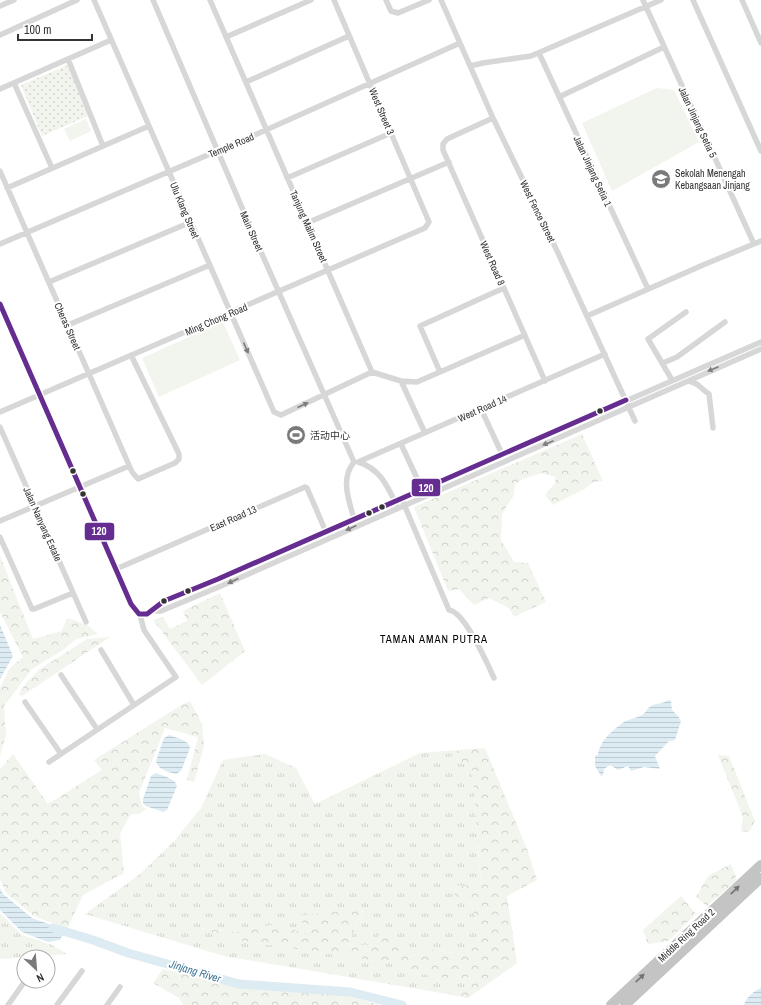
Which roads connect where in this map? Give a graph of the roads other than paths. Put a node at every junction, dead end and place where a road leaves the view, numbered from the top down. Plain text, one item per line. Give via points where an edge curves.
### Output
1 (14, 0) edge
2 (77, 0) edge
3 (94, 0) edge
4 (153, 0) edge
5 (210, 0) edge
6 (311, 0) edge
7 (334, 0) edge
8 (386, 0) edge
9 (429, 0) edge
10 (441, 0) edge
11 (643, 0) edge
12 (661, 0) edge
13 (693, 0) edge
14 (742, 0) edge
15 (0, 6) edge
16 (646, 7) junction
17 (0, 35) edge
18 (350, 36) junction
19 (226, 37) junction
20 (111, 40) junction
21 (460, 43) junction
22 (761, 43) edge
23 (664, 47) junction
24 (539, 53) junction
25 (68, 59) junction
26 (470, 66) junction
27 (246, 82) junction
28 (14, 83) junction
29 (370, 83) junction
30 (0, 89) edge
31 (559, 97) junction
32 (494, 118) junction
33 (149, 126) junction
34 (266, 130) junction
35 (391, 133) junction
36 (103, 146) junction
37 (217, 151) junction
38 (761, 151) edge
39 (449, 162) junction
40 (52, 168) junction
41 (0, 172) edge
42 (169, 172) junction
43 (287, 178) junction
44 (411, 179) junction
45 (7, 188) junction
46 (191, 222) junction
47 (429, 222) joint
48 (307, 223) junction
49 (27, 232) junction
50 (761, 241) edge
51 (0, 244) edge
52 (754, 244) junction
53 (210, 265) junction
54 (328, 270) junction
55 (49, 282) junction
56 (504, 288) junction
57 (648, 289) junction
58 (279, 292) junction
59 (0, 304) edge
60 (686, 312) dead end
61 (230, 313) junction
62 (587, 316) junction
63 (725, 322) dead end
64 (68, 326) junction
65 (525, 335) junction
66 (761, 342) edge
67 (761, 349) edge
68 (605, 354) junction
69 (131, 355) junction
70 (663, 363) junction
71 (372, 372) junction
72 (440, 372) junction
73 (89, 374) junction
74 (672, 380) junction
75 (401, 381) junction
76 (545, 381) junction
77 (688, 381) junction
78 (324, 394) junction
79 (40, 395) junction
80 (626, 400) junction
81 (629, 407) junction
82 (481, 409) junction
83 (0, 412) edge
84 (580, 420) junction
85 (635, 421) dead end
86 (0, 427) edge
87 (583, 427) junction
88 (713, 428) dead end
89 (425, 433) junction
90 (401, 444) junction
91 (502, 454) junction
92 (356, 462) junction
93 (129, 466) junction
94 (80, 487) junction
95 (422, 489) junction
96 (401, 498) junction
97 (394, 501) junction
98 (404, 505) junction
99 (35, 506) junction
100 (397, 508) junction
101 (354, 519) junction
102 (0, 521) edge
103 (326, 532) junction
104 (0, 537) edge
105 (116, 569) junction
106 (73, 593) junction
107 (152, 611) junction
108 (140, 615) junction
109 (86, 622) dead end
110 (101, 650) dead end
111 (61, 675) dead end
112 (494, 678) dead end
113 (25, 702) dead end
114 (134, 705) junction
115 (97, 729) junction
116 (61, 754) junction
117 (49, 762) dead end
118 (761, 865) edge
119 (761, 878) edge
120 (82, 971) dead end
121 (120, 987) dead end
122 (19, 989) edge
123 (8, 1005) edge
124 (57, 1005) edge
125 (107, 1005) edge
126 (611, 1005) edge
127 (625, 1005) edge

1 - 15 street
2 - 17 street
3 - 20 street, Ulu Klang Street
4 - 37 street, Main Street
5 - 19 street, Tanjung Malim Street
6 - 19 street
7 - 18 street, West Street 3
8 - 9 street via 391,11 398,13
10 - 21 street, West Fence Street
11 - 16 street, Jalan Jinjang Setia 5
12 - 16 street
13 - 38 street
14 - 22 street
16 - 23 street, Jalan Jinjang Setia 5
16 - 24 street
18 - 27 street
18 - 29 street, West Street 3
19 - 27 street, Tanjung Malim Street
20 - 25 street
20 - 33 street, Ulu Klang Street
21 - 26 street, West Fence Street
21 - 29 street, Temple Road
23 - 31 street
23 - 52 street, Jalan Jinjang Setia 5
24 - 26 street
24 - 31 street, Jalan Jinjang Setia 1
25 - 28 street
25 - 36 street
26 - 32 street, West Fence Street
27 - 34 street, Tanjung Malim Street
28 - 30 street
28 - 40 street
29 - 34 street, Temple Road
29 - 35 street, West Street 3
31 - 57 street, Jalan Jinjang Setia 1
32 - 39 street, West Road 8 via 447,139 443,144
32 - 62 street, West Fence Street
33 - 36 street
33 - 42 street, Ulu Klang Street
34 - 37 street, Temple Road
34 - 43 street, Tanjung Malim Street
35 - 43 street
35 - 44 street, West Street 3
36 - 40 street
37 - 42 street, Temple Road
37 - 58 street, Main Street
39 - 44 street
39 - 56 street, West Road 8
40 - 45 street
41 - 45 street, Cheras Street
42 - 46 street, Ulu Klang Street
42 - 49 street, Temple Road
43 - 48 street, Tanjung Malim Street
44 - 47 street, West Street 3
44 - 48 street
45 - 49 street, Cheras Street
46 - 53 street, Ulu Klang Street
46 - 55 street
47 - 54 street, Ming Chong Road via 425,228
48 - 54 street, Tanjung Malim Street
49 - 51 street, Temple Road
49 - 55 street, Cheras Street
50 - 52 street
52 - 57 street
53 - 61 street, Ulu Klang Street
53 - 64 street
54 - 58 street, Ming Chong Road
54 - 71 street, Tanjung Malim Street
55 - 64 street, Cheras Street
56 - 65 street, West Road 8
56 - 72 street via 420,326
57 - 62 street
58 - 61 street, Ming Chong Road
58 - 78 street, Main Street
59 - 79 street
60 - 70 street via 648,339
61 - 69 street, Ming Chong Road
61 -> 78 street, Ulu Klang Street via 274,412 281,415
62 - 68 street, West Fence Street
63 - 70 street via 677,357
64 - 73 street, Cheras Street
65 - 72 street
65 - 76 street, West Road 8
66 - 74 street
67 -> 77 street
68 - 76 street, West Road 14
68 - 80 street, West Fence Street
69 - 73 street, Ming Chong Road
69 - 93 street, Cheras Street via 179,454 179,459 138,479
70 - 74 street
71 - 75 street
71 - 78 street
72 - 75 street via 417,382
73 - 79 street, Ming Chong Road
73 - 93 street, Cheras Street
74 - 80 street
75 - 89 street
76 - 82 street, West Road 14
77 - 81 street
77 - 88 street via 698,384 709,394
78 - 92 street, Main Street
79 - 83 street, Ming Chong Road
79 - 94 street
80 - 81 street, West Fence Street
80 - 84 street
81 - 85 street, West Fence Street
81 - 87 street
82 - 89 street, West Road 14
82 - 91 street
84 - 87 street
84 - 91 street
86 - 99 street, Jalan Nanyang Estate
87 -> 98 street
89 - 90 street, West Road 14
90 - 92 street, West Road 14
90 - 95 street
91 - 95 street
92 - 97 street via 365,464 382,477
92 - 101 street via 349,468 346,477 346,489
93 - 94 street
94 - 99 street
94 - 105 street
95 - 96 street
96 - 97 street
96 - 98 street
97 - 100 street
97 - 101 street
98 - 100 street
98 - 112 street via 449,610 453,610 461,618
99 - 102 street
99 - 106 street, Jalan Nanyang Estate
100 -> 107 street via 221,586 161,611
101 - 103 street
103 - 105 street, East Road 13 via 305,487
103 - 107 street via 164,601
104 - 106 street via 32,609
105 - 108 street via 131,604
106 - 109 street, Jalan Nanyang Estate
107 - 108 street
108 - 114 street via 144,630 176,677
110 - 114 street
111 - 115 street
113 - 116 street
114 - 115 street
115 - 116 street
116 - 117 street
126 -> 118 highway, Middle Ring Road 2
119 - 127 highway, Middle Ring Road 2
120 - 124 street
121 - 125 street
122 - 123 street

